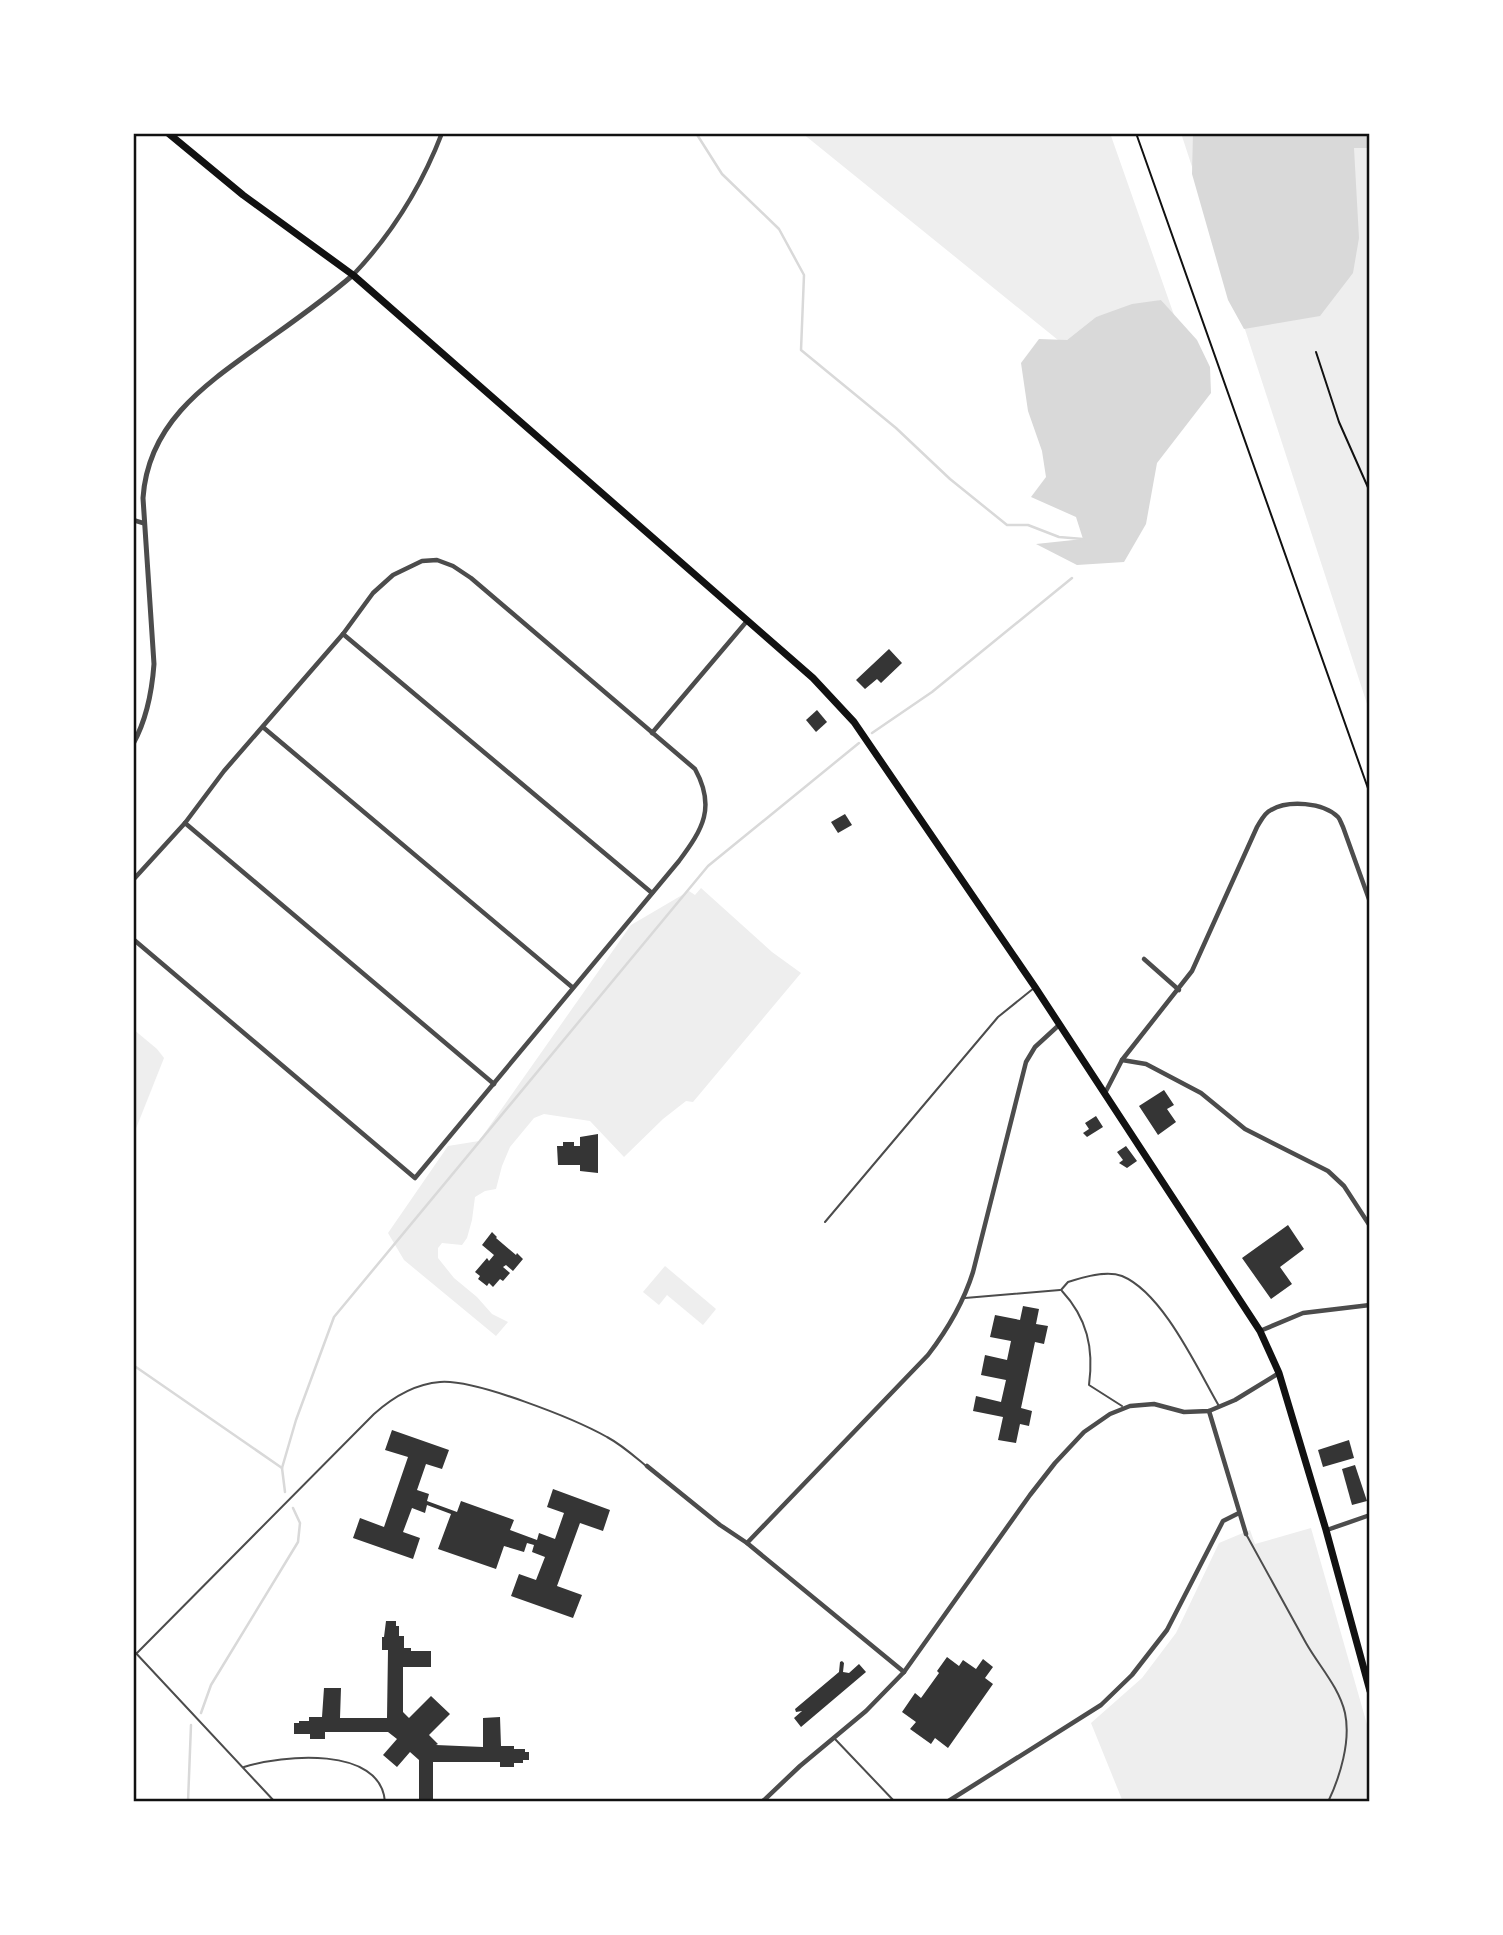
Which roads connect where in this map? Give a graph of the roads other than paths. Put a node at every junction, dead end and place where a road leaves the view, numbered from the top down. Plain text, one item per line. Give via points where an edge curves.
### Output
1 (168, 133) edge
2 (442, 133) edge
3 (353, 275) junction
4 (133, 520) edge
5 (144, 523) junction
6 (747, 621) junction
7 (343, 634) junction
8 (264, 728) junction
9 (652, 733) junction
10 (133, 744) edge
11 (185, 823) junction
12 (133, 880) edge
13 (652, 893) junction
14 (1370, 902) edge
15 (133, 939) edge
16 (1144, 959) dead end
17 (572, 987) junction
18 (1035, 987) junction
19 (1179, 990) junction
20 (1059, 1025) junction
21 (1122, 1060) junction
22 (494, 1084) junction
23 (1105, 1093) junction
24 (825, 1222) dead end
25 (1370, 1226) edge
26 (1061, 1290) junction
27 (964, 1298) junction
28 (1370, 1305) edge
29 (1260, 1331) junction
30 (1279, 1373) junction
31 (1220, 1407) junction
32 (1125, 1408) junction
33 (1209, 1412) junction
34 (647, 1466) joint
35 (1239, 1513) junction
36 (1370, 1515) edge
37 (1326, 1530) junction
38 (1246, 1534) joint
39 (747, 1543) junction
40 (133, 1650) edge
41 (136, 1654) junction
42 (904, 1672) junction
43 (1370, 1691) edge
44 (834, 1738) junction
45 (243, 1768) junction
46 (275, 1802) edge
47 (385, 1802) edge
48 (762, 1802) edge
49 (895, 1802) edge
50 (947, 1802) edge
51 (1328, 1802) edge

1 - 3 main road via 243,195
2 - 3 street via 422,178 379,247
3 - 5 street via 187,402 150,458 144,482
3 - 6 main road
4 - 5 street
5 - 10 street via 154,664 152,690
6 - 9 street
6 - 18 main road via 813,678 854,722
7 - 8 street
7 - 9 street via 373,593 393,575 422,561 438,560 471,578
7 - 13 street
8 - 11 street
8 - 17 street
9 - 13 street via 695,769 704,784 706,808 694,842
11 - 12 street
11 - 22 street
13 - 17 street
14 - 19 street via 1337,816 1315,805 1272,809 1257,827 1192,971
15 - 22 street via 415,1178
16 - 19 street
17 - 22 street
18 - 20 main road
18 - 24 lane via 998,1017
19 - 21 street
20 - 23 main road
20 - 27 street via 1026,1062
21 - 23 street
21 - 25 street via 1146,1064 1200,1093 1245,1129 1328,1171 1344,1186
23 - 29 main road
26 - 27 lane
26 - 31 lane via 1068,1282 1112,1274 1146,1292 1199,1367
26 - 32 lane via 1087,1332 1090,1385
27 - 39 street via 929,1355
28 - 29 street via 1303,1313
29 - 30 main road
30 - 31 street
30 - 37 main road
31 - 33 street
32 - 33 street via 1145,1404
32 - 42 street via 1084,1432 1055,1462
33 - 35 street
34 - 39 street
34 - 41 lane via 594,1430 470,1384 439,1382 403,1392 374,1414
35 - 38 street
35 - 50 street via 1223,1521 1167,1630 1120,1688
36 - 37 street
37 - 43 main road
38 - 51 lane via 1338,1693 1346,1715 1340,1771
39 - 42 street
40 - 41 lane
41 - 45 lane
42 - 44 street
44 - 48 street
44 - 49 lane
45 - 46 lane
45 - 47 lane via 279,1759 354,1763 377,1780

